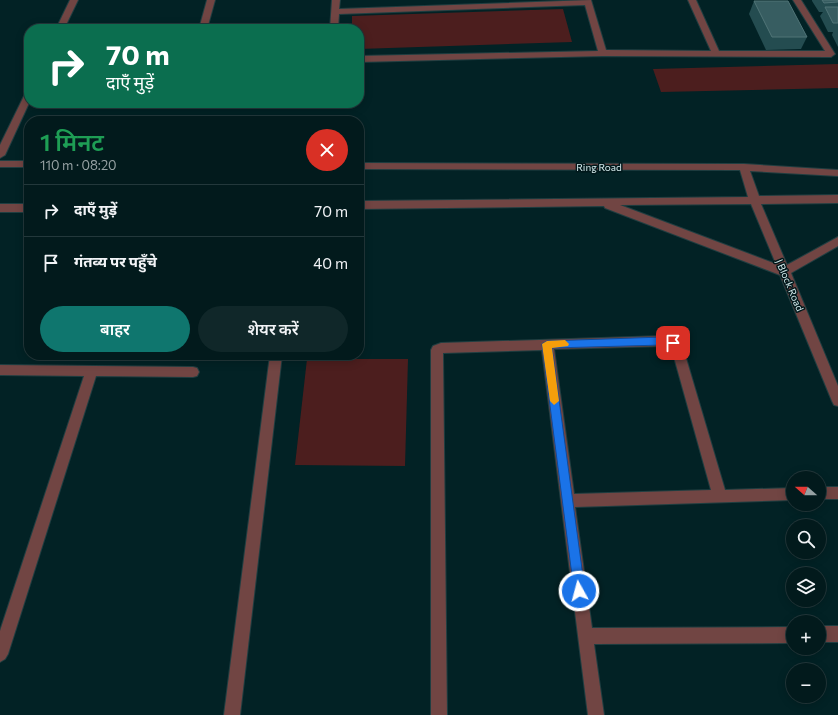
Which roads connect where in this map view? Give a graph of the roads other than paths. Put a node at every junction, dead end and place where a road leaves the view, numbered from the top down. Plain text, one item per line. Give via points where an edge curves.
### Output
1 (74, 0) edge
2 (211, 0) edge
3 (336, 0) edge
4 (692, 0) edge
5 (797, 0) edge
6 (588, 2) edge
7 (335, 12) junction
8 (62, 24) edge
9 (204, 24) edge
10 (334, 24) edge
11 (603, 53) junction
12 (716, 53) junction
13 (835, 53) edge
14 (364, 59) edge
15 (24, 105) edge
16 (0, 155) edge
17 (0, 164) edge
18 (24, 164) edge
19 (364, 166) edge
20 (744, 167) junction
21 (838, 173) edge
22 (838, 199) edge
23 (755, 201) junction
24 (603, 202) junction
25 (364, 205) edge
26 (0, 208) edge
27 (24, 208) edge
28 (838, 241) edge
29 (784, 272) junction
30 (547, 344) junction
31 (275, 360) edge
32 (0, 370) edge
33 (92, 371) junction
34 (193, 372) dead end
35 (838, 401) edge
36 (826, 493) edge
37 (838, 493) edge
38 (786, 494) edge
39 (720, 496) junction
40 (568, 501) junction
41 (826, 634) edge
42 (838, 634) edge
43 (786, 635) edge
44 (585, 636) junction
45 (0, 654) edge
46 (232, 715) edge
47 (439, 715) edge
48 (596, 715) edge

1 - 8 street
2 - 9 street
3 - 7 street
4 - 12 street
5 - 13 street
6 - 7 street
6 - 11 street
7 - 10 street
11 - 12 street
11 - 14 street
12 - 13 street
15 - 16 street
17 - 18 street
19 - 20 street, Ring Road
20 - 21 street, Ring Road
20 - 23 street, J Block Road
22 - 23 street
23 - 24 street
23 - 29 street, J Block Road
24 - 25 street
24 - 29 street
26 - 27 street
28 - 29 street
29 - 35 street, J Block Road
30 - 39 street via 663,341 673,343 677,348
30 - 40 street
30 - 47 street via 441,348 436,352
31 - 46 street
32 - 33 street
33 - 34 street
33 - 45 street
36 - 37 street
38 - 39 street
39 - 40 street
40 - 44 street
41 - 42 street
43 - 44 street
44 - 48 street

